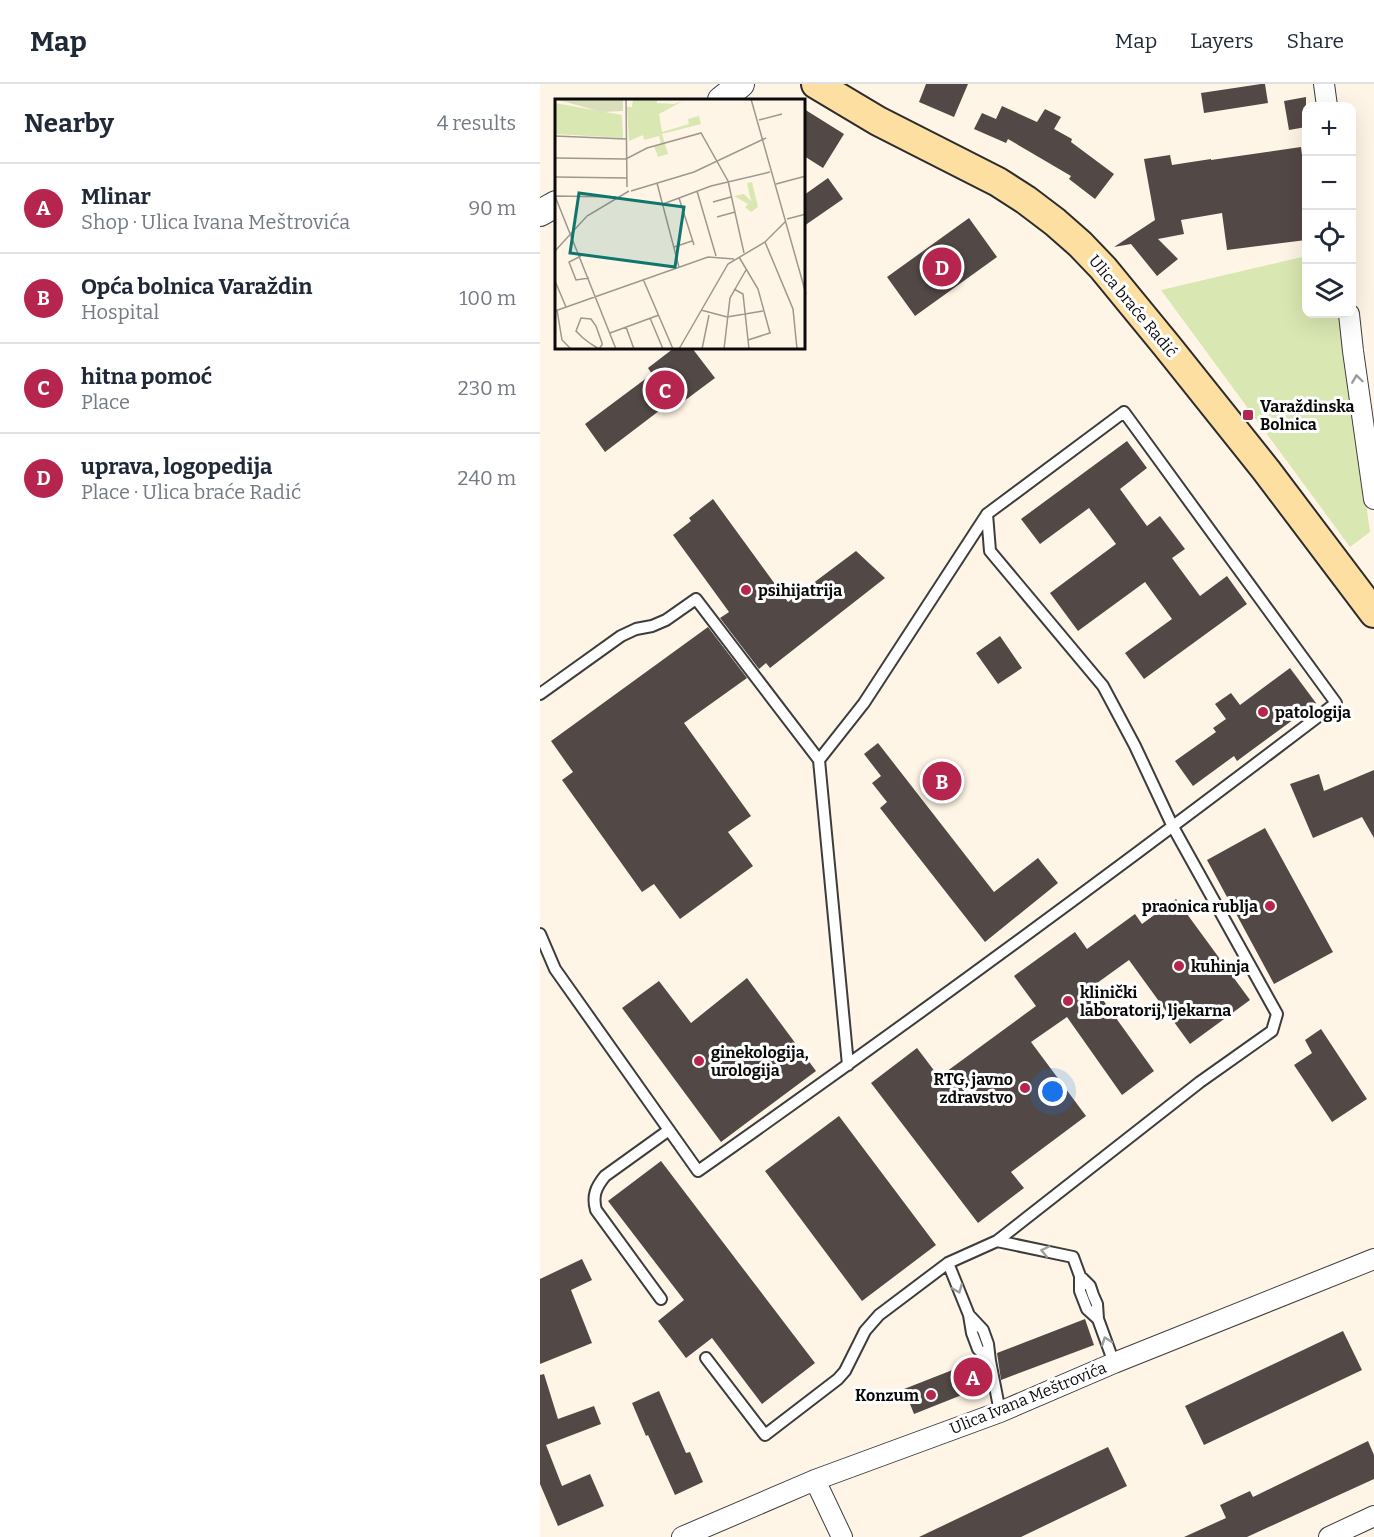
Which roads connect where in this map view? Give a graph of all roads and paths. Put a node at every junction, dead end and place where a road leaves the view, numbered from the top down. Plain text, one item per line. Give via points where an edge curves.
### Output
1 (741, 84) edge
2 (816, 84) edge
3 (1324, 84) edge
4 (721, 99) edge
5 (1326, 102) edge
6 (555, 205) edge
7 (540, 213) edge
8 (1349, 318) edge
9 (1374, 500) edge
10 (987, 514) junction
11 (1374, 613) edge
12 (540, 694) edge
13 (819, 760) junction
14 (1173, 827) junction
15 (540, 934) edge
16 (848, 1065) junction
17 (669, 1130) junction
18 (997, 1241) junction
19 (1374, 1259) edge
20 (948, 1263) junction
21 (661, 1299) dead end
22 (706, 1358) dead end
23 (1114, 1363) junction
24 (1000, 1412) junction
25 (815, 1480) junction
26 (1374, 1516) edge
27 (682, 1537) edge
28 (842, 1537) edge
29 (1329, 1537) edge

1 - 4 street
2 - 11 main road, Ulica braće Radić via 998,182 1080,243 1266,470
3 - 5 street
6 - 7 street
9 -> 8 street
10 - 13 lane via 864,703
10 - 14 lane via 990,551 1103,686
10 - 14 lane via 1124,412 1336,704
12 - 13 lane via 621,636 666,620 696,598
13 - 16 lane
14 - 16 lane
14 - 18 lane via 1276,1014 1272,1031 1200,1082
15 - 17 lane via 555,969
16 - 17 lane via 698,1171
17 - 21 lane via 605,1176 594,1201 596,1210
18 - 20 lane
23 -> 18 lane via 1090,1286 1080,1276 1072,1257
19 - 23 street, Ulica Ivana Meštrovića
20 - 22 lane via 879,1315 865,1331 838,1379 765,1436
20 -> 24 lane via 978,1349 990,1361
23 - 24 street, Ulica Ivana Meštrovića
24 - 25 street, Ulica Ivana Meštrovića
25 - 27 street, Ulica Ivana Meštrovića
25 - 28 street
26 - 29 street

